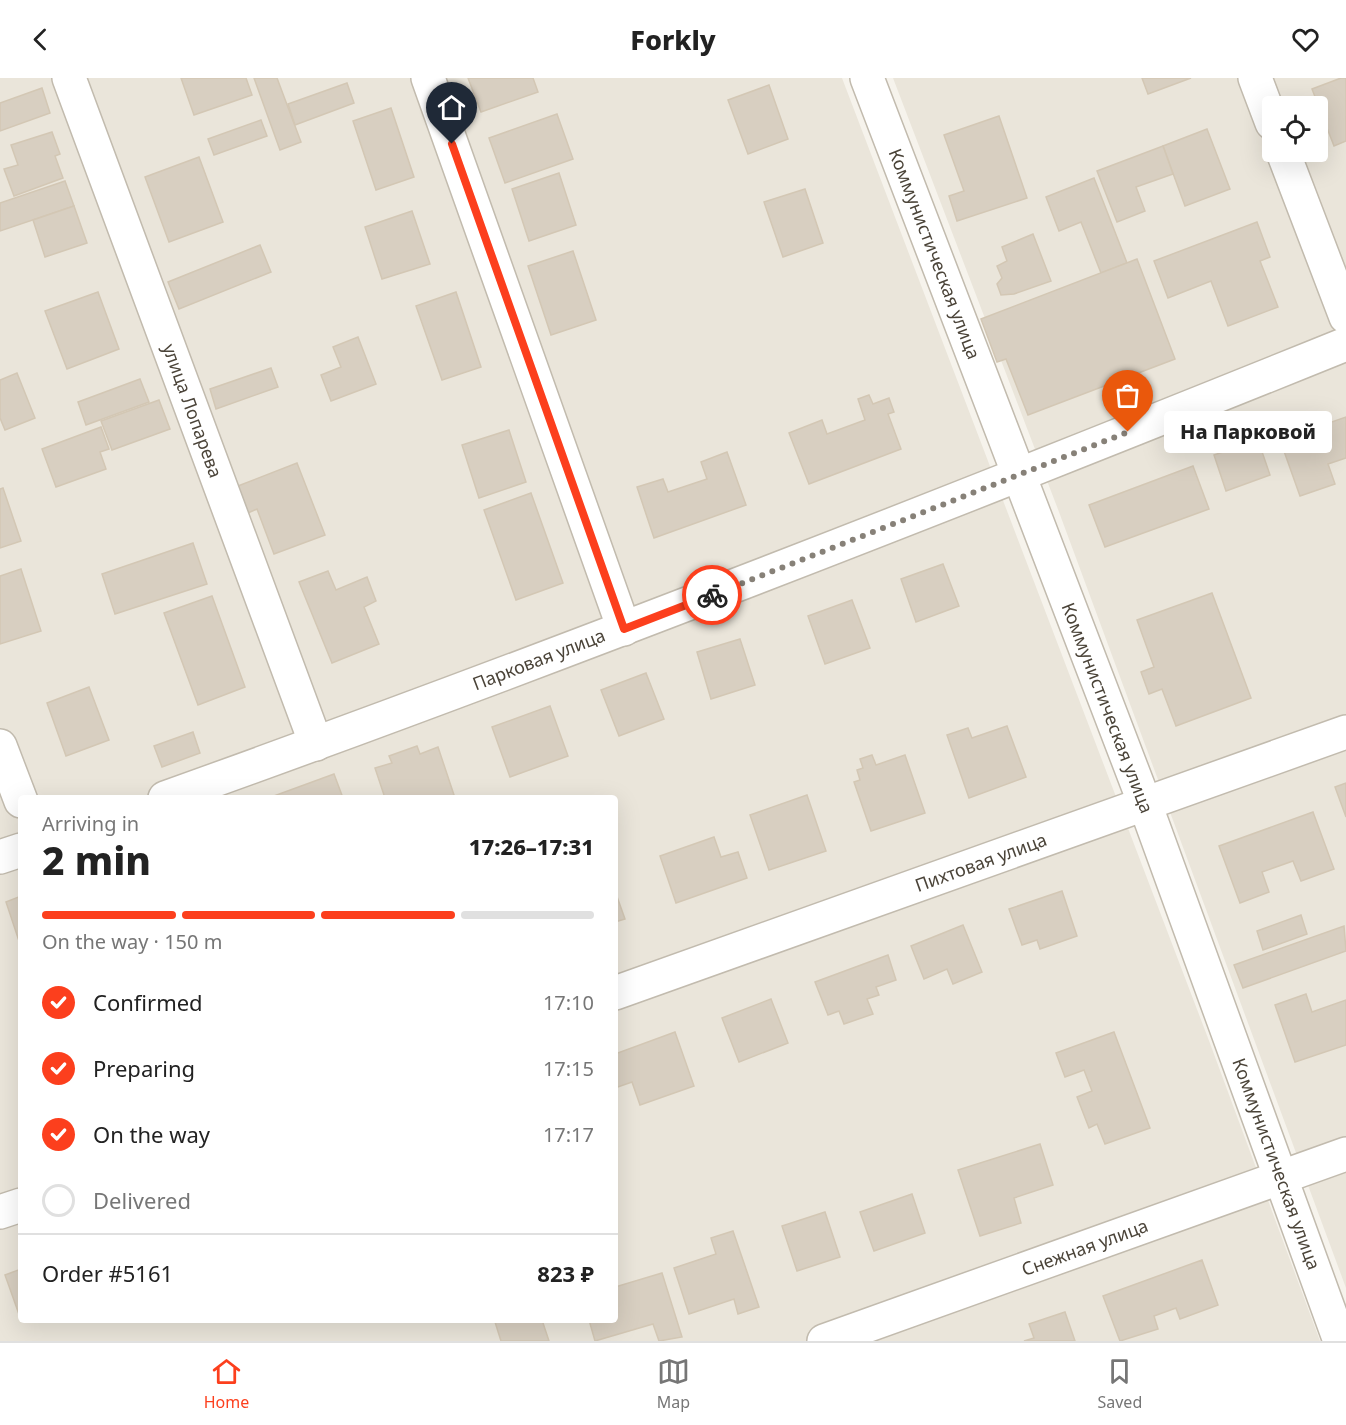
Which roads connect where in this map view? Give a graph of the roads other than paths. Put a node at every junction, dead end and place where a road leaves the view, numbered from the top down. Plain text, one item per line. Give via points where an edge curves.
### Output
1 (69, 78) edge
2 (428, 78) edge
3 (867, 78) edge
4 (1255, 78) edge
5 (1262, 97) edge
6 (1287, 162) edge
7 (1346, 317) edge
8 (1346, 344) edge
9 (1019, 477) junction
10 (624, 629) junction
11 (1346, 732) edge
12 (316, 744) junction
13 (0, 746) edge
14 (19, 795) edge
15 (173, 795) edge
16 (1145, 804) junction
17 (18, 851) edge
18 (0, 857) edge
19 (618, 992) edge
20 (1346, 1154) edge
21 (1281, 1177) junction
22 (18, 1206) edge
23 (0, 1212) edge
24 (824, 1341) edge
25 (1340, 1341) edge

1 - 12 street, улица Лопарева
2 - 10 street
3 - 9 street, Коммунистическая улица
4 - 5 street
6 - 7 street
8 - 9 street, Парковая улица
9 - 10 street, Парковая улица
9 - 16 street, Коммунистическая улица
10 - 12 street, Парковая улица
11 - 16 street, Пихтовая улица
12 - 15 street, Парковая улица
13 - 14 street
16 - 19 street, Пихтовая улица
16 - 21 street, Коммунистическая улица
17 - 18 street
20 - 21 street, Снежная улица
21 - 24 street, Снежная улица
21 - 25 street, Коммунистическая улица
22 - 23 street

